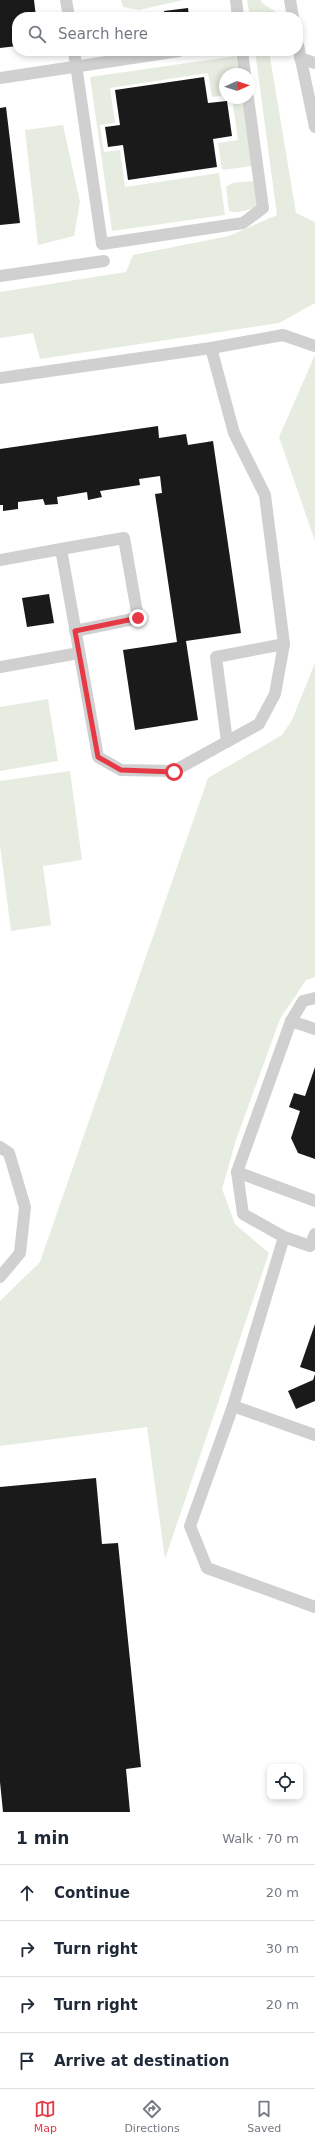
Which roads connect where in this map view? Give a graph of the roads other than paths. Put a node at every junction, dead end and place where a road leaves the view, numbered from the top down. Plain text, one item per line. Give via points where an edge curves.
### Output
1 (66, 0) edge
2 (236, 0) edge
3 (290, 0) edge
4 (68, 12) edge
5 (237, 12) edge
6 (292, 12) edge
7 (75, 56) edge
8 (145, 56) edge
9 (243, 56) edge
10 (300, 58) joint
11 (315, 63) edge
12 (77, 66) junction
13 (244, 68) edge
14 (0, 78) edge
15 (249, 104) edge
16 (315, 128) edge
17 (104, 260) dead end
18 (0, 276) edge
19 (315, 346) edge
20 (212, 348) junction
21 (0, 378) edge
22 (61, 549) junction
23 (0, 560) edge
24 (75, 631) junction
25 (284, 644) junction
26 (79, 653) junction
27 (0, 667) edge
28 (227, 742) junction
29 (315, 998) edge
30 (291, 1021) junction
31 (315, 1029) edge
32 (0, 1147) edge
33 (237, 1172) junction
34 (315, 1201) edge
35 (315, 1234) edge
36 (284, 1237) junction
37 (0, 1277) edge
38 (233, 1406) junction
39 (315, 1435) edge
40 (315, 1607) edge

1 - 4 lane
2 - 5 lane
3 - 6 lane
7 - 12 lane
8 - 12 lane
9 - 13 lane
10 - 11 lane
10 - 16 lane
12 - 14 lane
12 - 15 lane via 102,244 243,224 263,208
17 - 18 lane
19 - 20 lane via 283,335
20 - 21 lane
20 - 25 lane via 234,433 265,495
22 - 23 lane
22 - 24 lane
22 - 24 lane via 124,538 138,618
24 - 26 lane
25 - 28 lane via 275,694 259,724
25 - 28 lane via 216,657
26 - 27 lane
26 - 28 lane via 98,757 121,770 174,772
29 - 30 lane via 303,1001
30 - 31 lane
30 - 33 lane
32 - 37 lane via 9,1153 26,1207 20,1253
33 - 34 lane
33 - 36 lane via 243,1214
35 - 36 lane via 310,1246
36 - 38 lane
38 - 39 lane
38 - 40 lane via 190,1526 204,1561 207,1568

